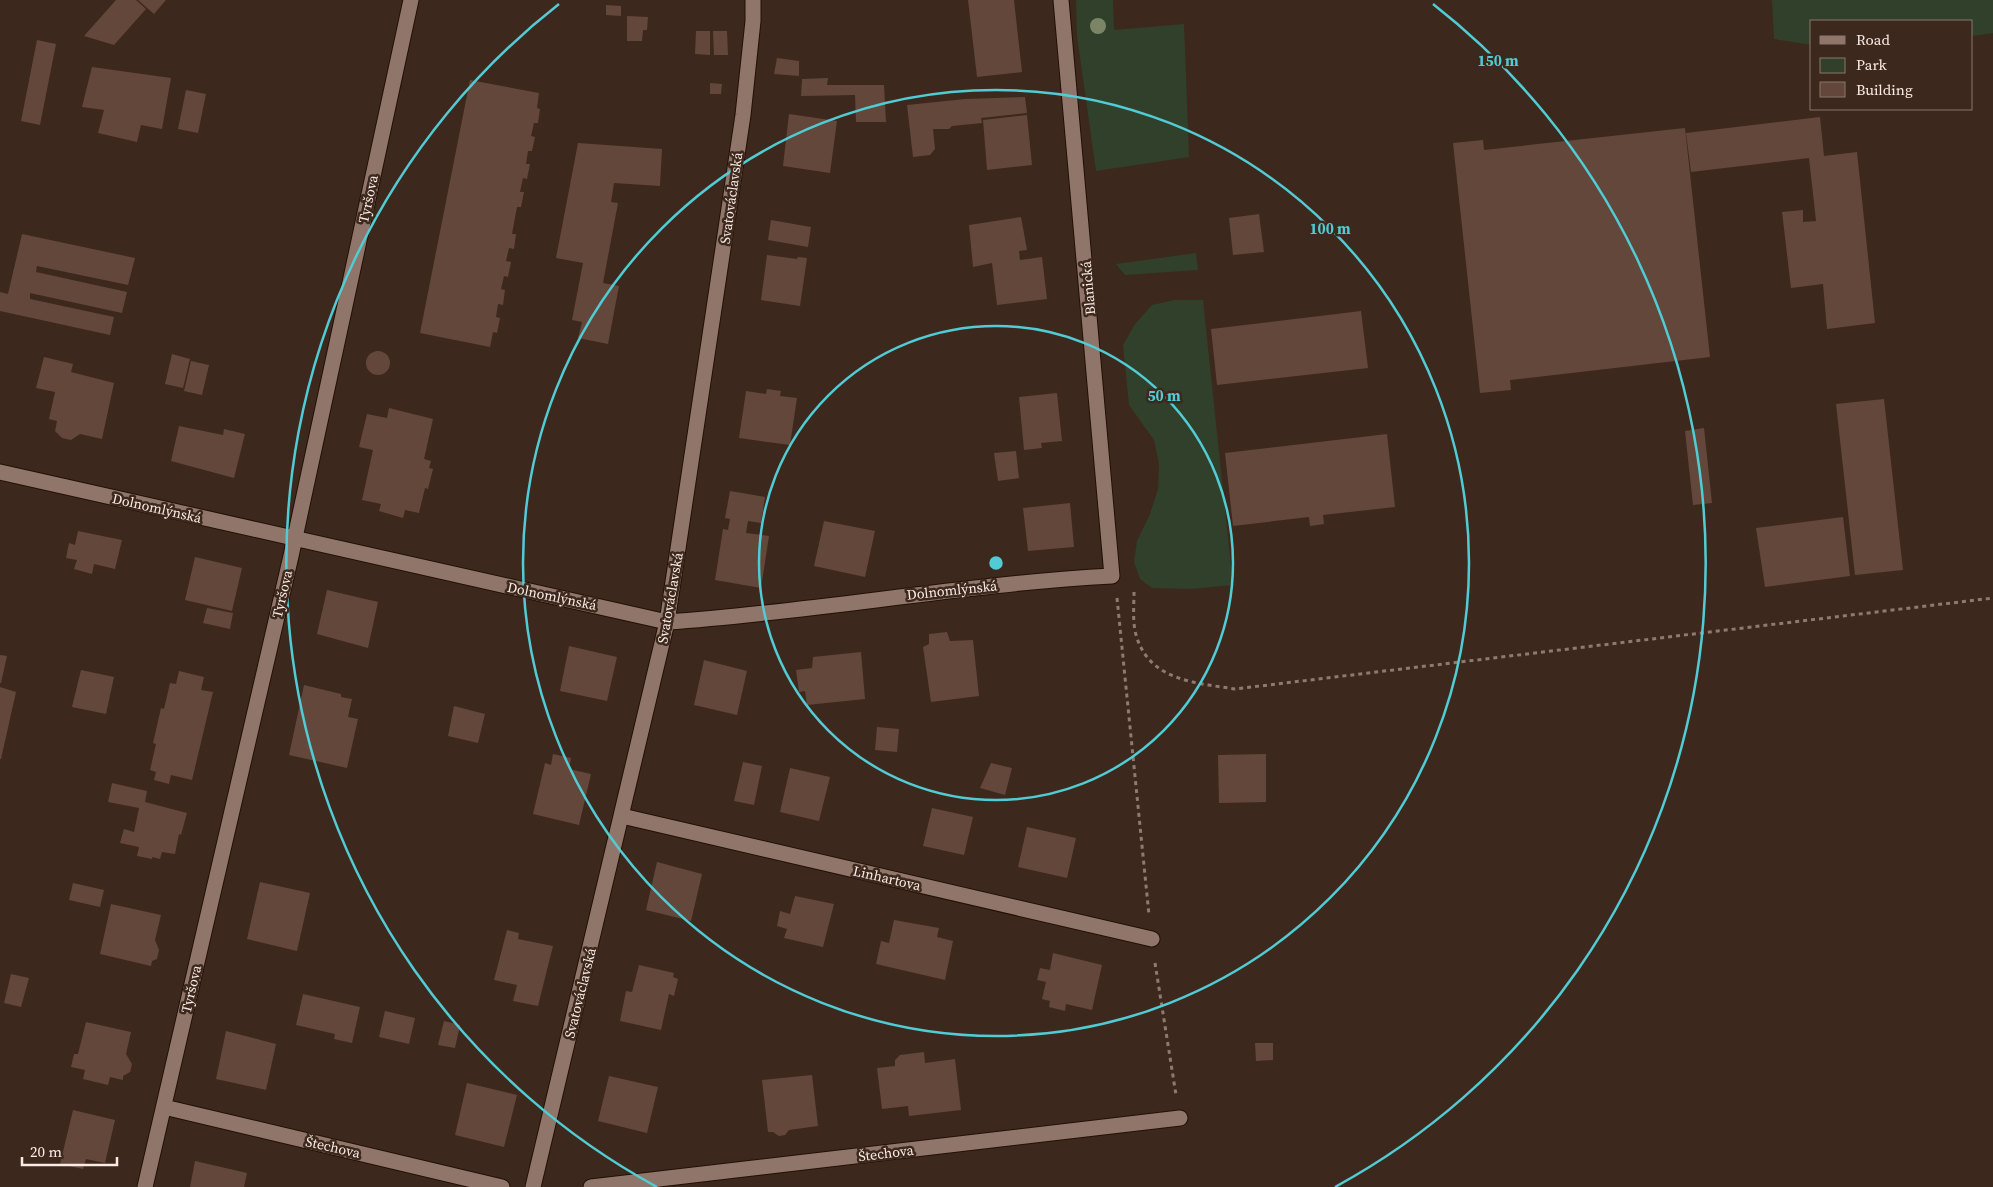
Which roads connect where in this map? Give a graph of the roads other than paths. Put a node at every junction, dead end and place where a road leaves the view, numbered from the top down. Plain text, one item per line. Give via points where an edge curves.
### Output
1 (411, 0) edge
2 (752, 0) edge
3 (1062, 0) edge
4 (0, 472) edge
5 (294, 540) junction
6 (1112, 576) joint
7 (667, 622) junction
8 (622, 816) junction
9 (1152, 939) road end
10 (164, 1107) junction
11 (1180, 1118) road end
12 (145, 1187) edge
13 (502, 1187) edge
14 (533, 1187) edge
15 (591, 1187) edge

1 - 5 street, Tyršova
2 - 7 street, Svatováclavská via 753,21 743,115
3 - 6 street, Blanická
4 - 5 street, Dolnomlýnská
5 - 7 street, Dolnomlýnská
5 - 10 street, Tyršova
6 - 7 street, Dolnomlýnská via 1046,580
7 - 8 street, Svatováclavská
8 - 9 street, Linhartova
8 - 14 street, Svatováclavská
10 - 12 street, Tyršova
10 - 13 street, Štechova
11 - 15 street, Štechova

